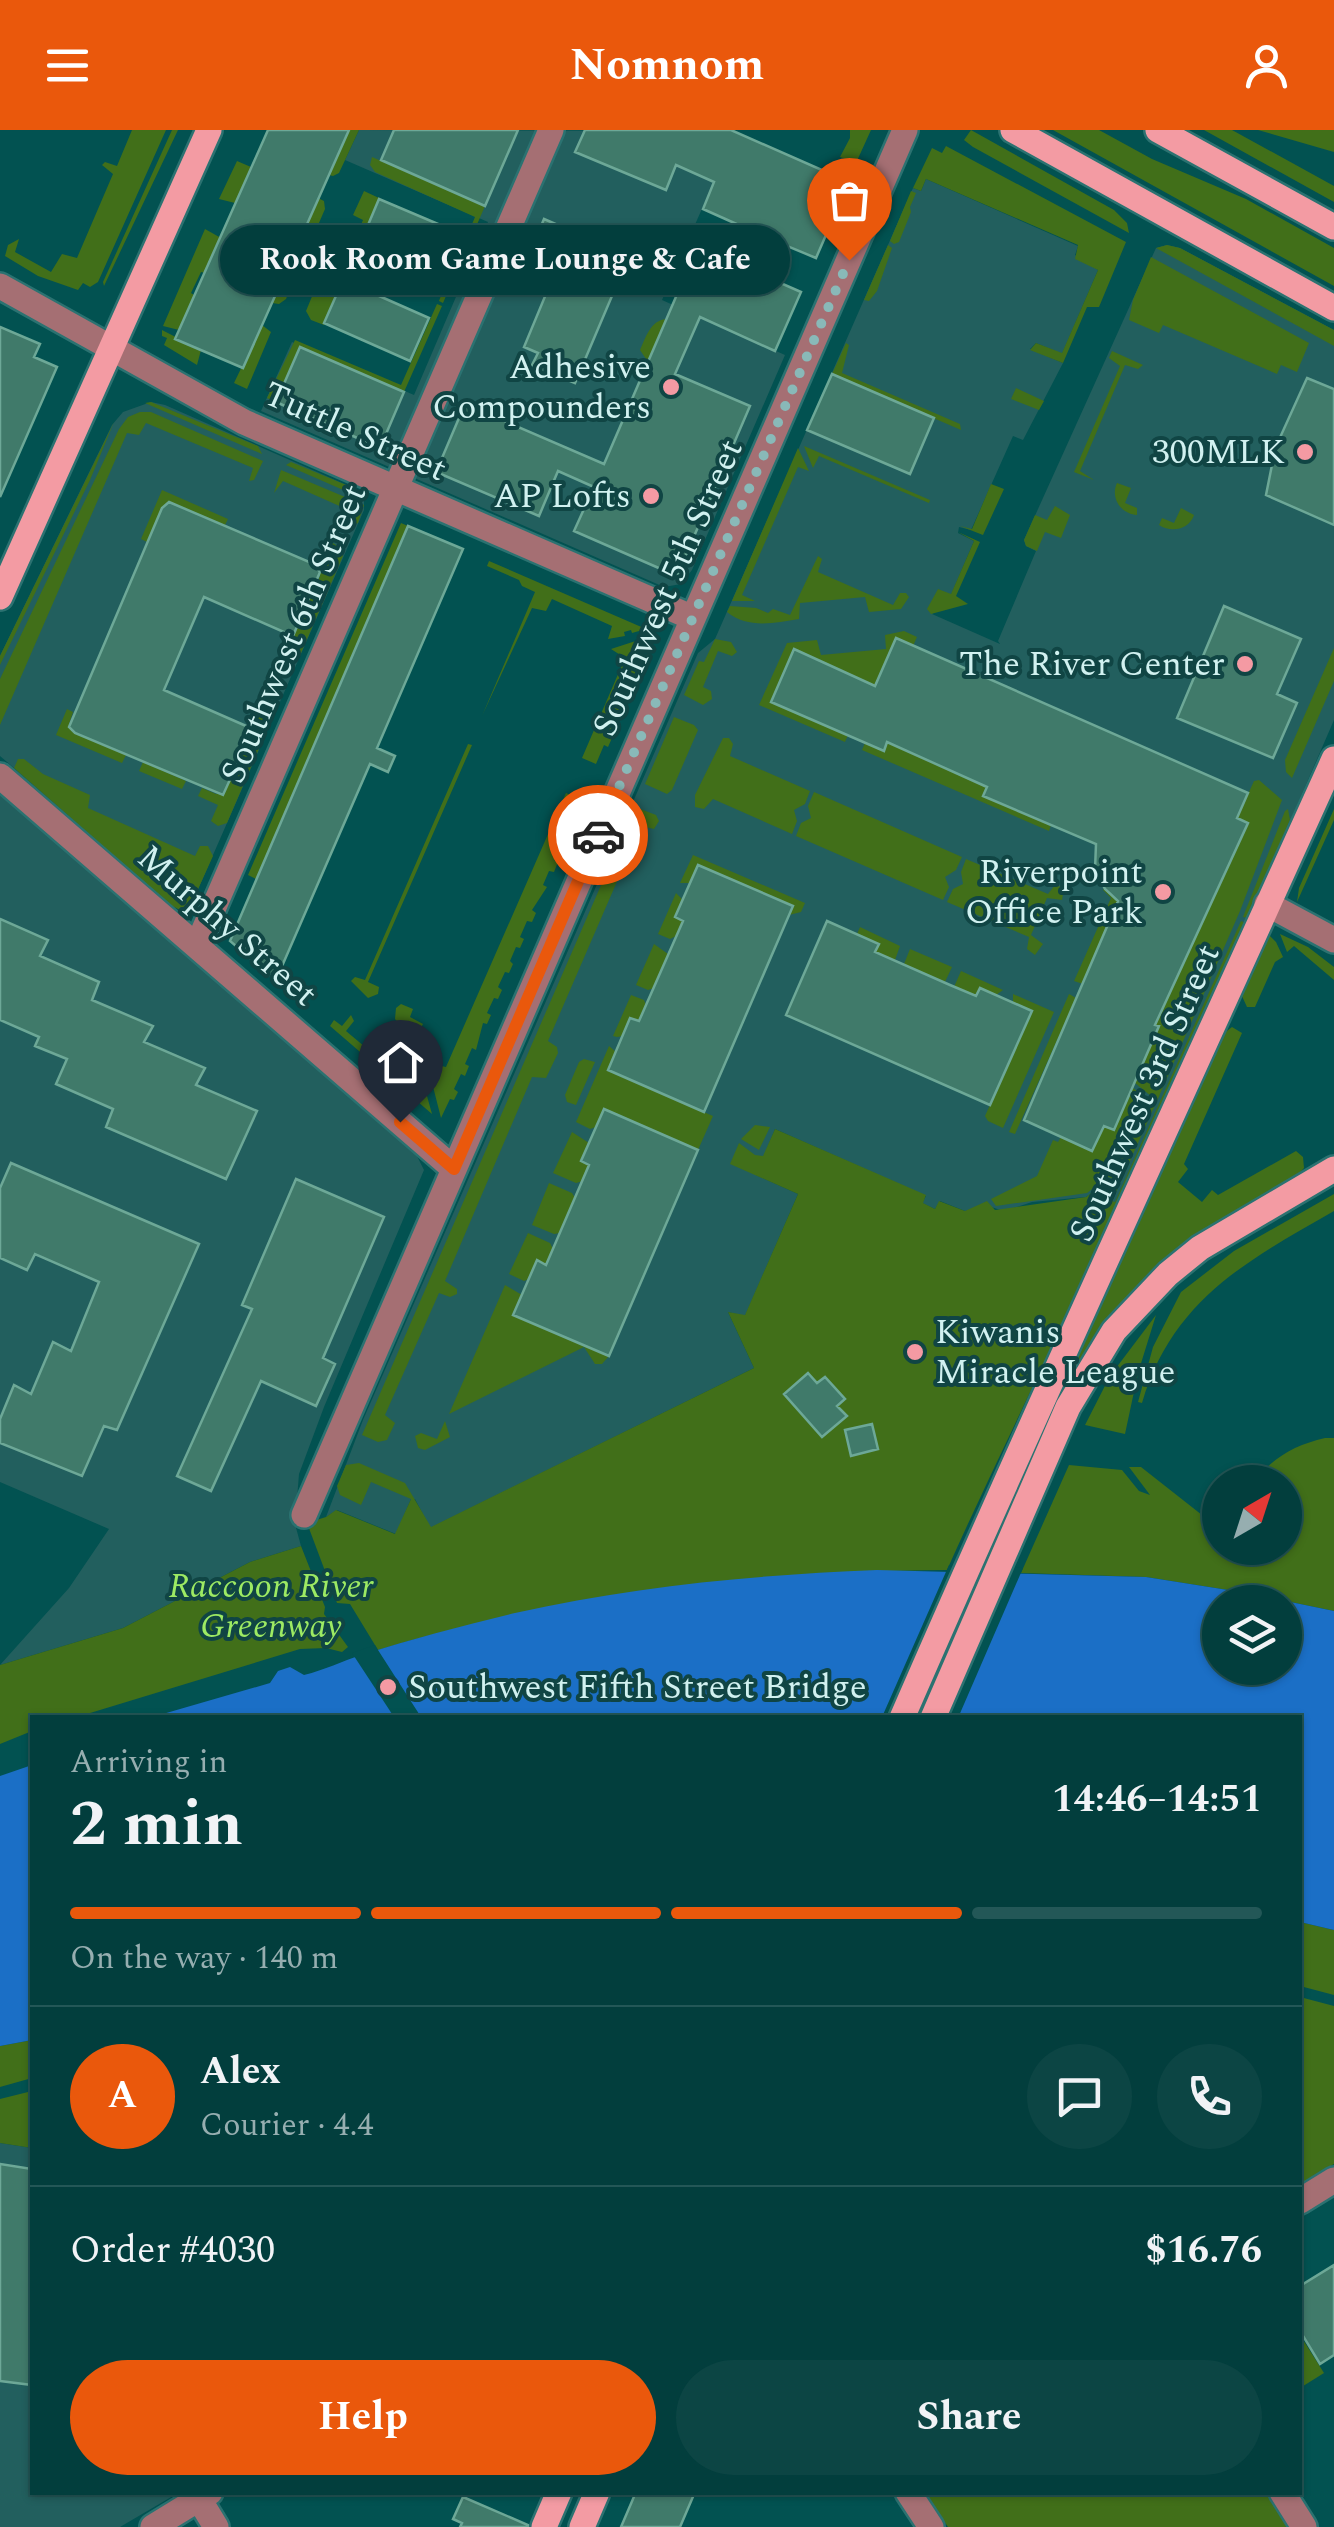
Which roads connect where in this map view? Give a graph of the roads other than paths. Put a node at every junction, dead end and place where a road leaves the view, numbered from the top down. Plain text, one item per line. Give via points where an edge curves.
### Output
1 (210, 130) edge
2 (551, 130) edge
3 (906, 130) edge
4 (1014, 130) edge
5 (1158, 130) edge
6 (1334, 228) edge
7 (0, 286) edge
8 (1334, 308) edge
9 (112, 349) junction
10 (396, 489) junction
11 (0, 597) edge
12 (693, 618) junction
13 (1334, 758) edge
14 (0, 776) edge
15 (1267, 904) junction
16 (1334, 940) edge
17 (197, 946) junction
18 (1334, 1168) edge
19 (454, 1169) junction
20 (304, 1515) dead end
21 (903, 1715) edge
22 (934, 1715) edge
23 (1334, 2180) edge
24 (1302, 2200) edge
25 (558, 2495) edge
26 (596, 2495) edge
27 (910, 2495) edge
28 (1284, 2495) edge
29 (205, 2496) edge
30 (153, 2527) edge
31 (216, 2527) edge
32 (544, 2527) edge
33 (582, 2527) edge
34 (931, 2527) edge
35 (1304, 2527) edge

1 - 9 main road
2 - 10 street, Southwest 6th Street
3 - 12 street, Southwest 5th Street
4 - 8 main road
5 - 6 main road
7 - 9 street, Tuttle Street
9 - 10 street, Tuttle Street via 220,410
9 - 11 main road
10 - 12 street, Tuttle Street
10 - 17 street, Southwest 6th Street
12 - 19 street, Southwest 5th Street
13 - 15 main road, Southwest 3rd Street
14 - 17 street, Murphy Street
15 - 16 street
15 - 21 main road, Southwest 3rd Street
17 - 19 street, Murphy Street
18 - 22 main road via 1200,1248 1138,1304 1093,1362
19 - 20 street, Southwest 5th Street
23 - 24 street
25 - 32 main road
26 - 33 main road
27 - 34 street
28 - 35 street
29 - 30 street
29 - 31 street

